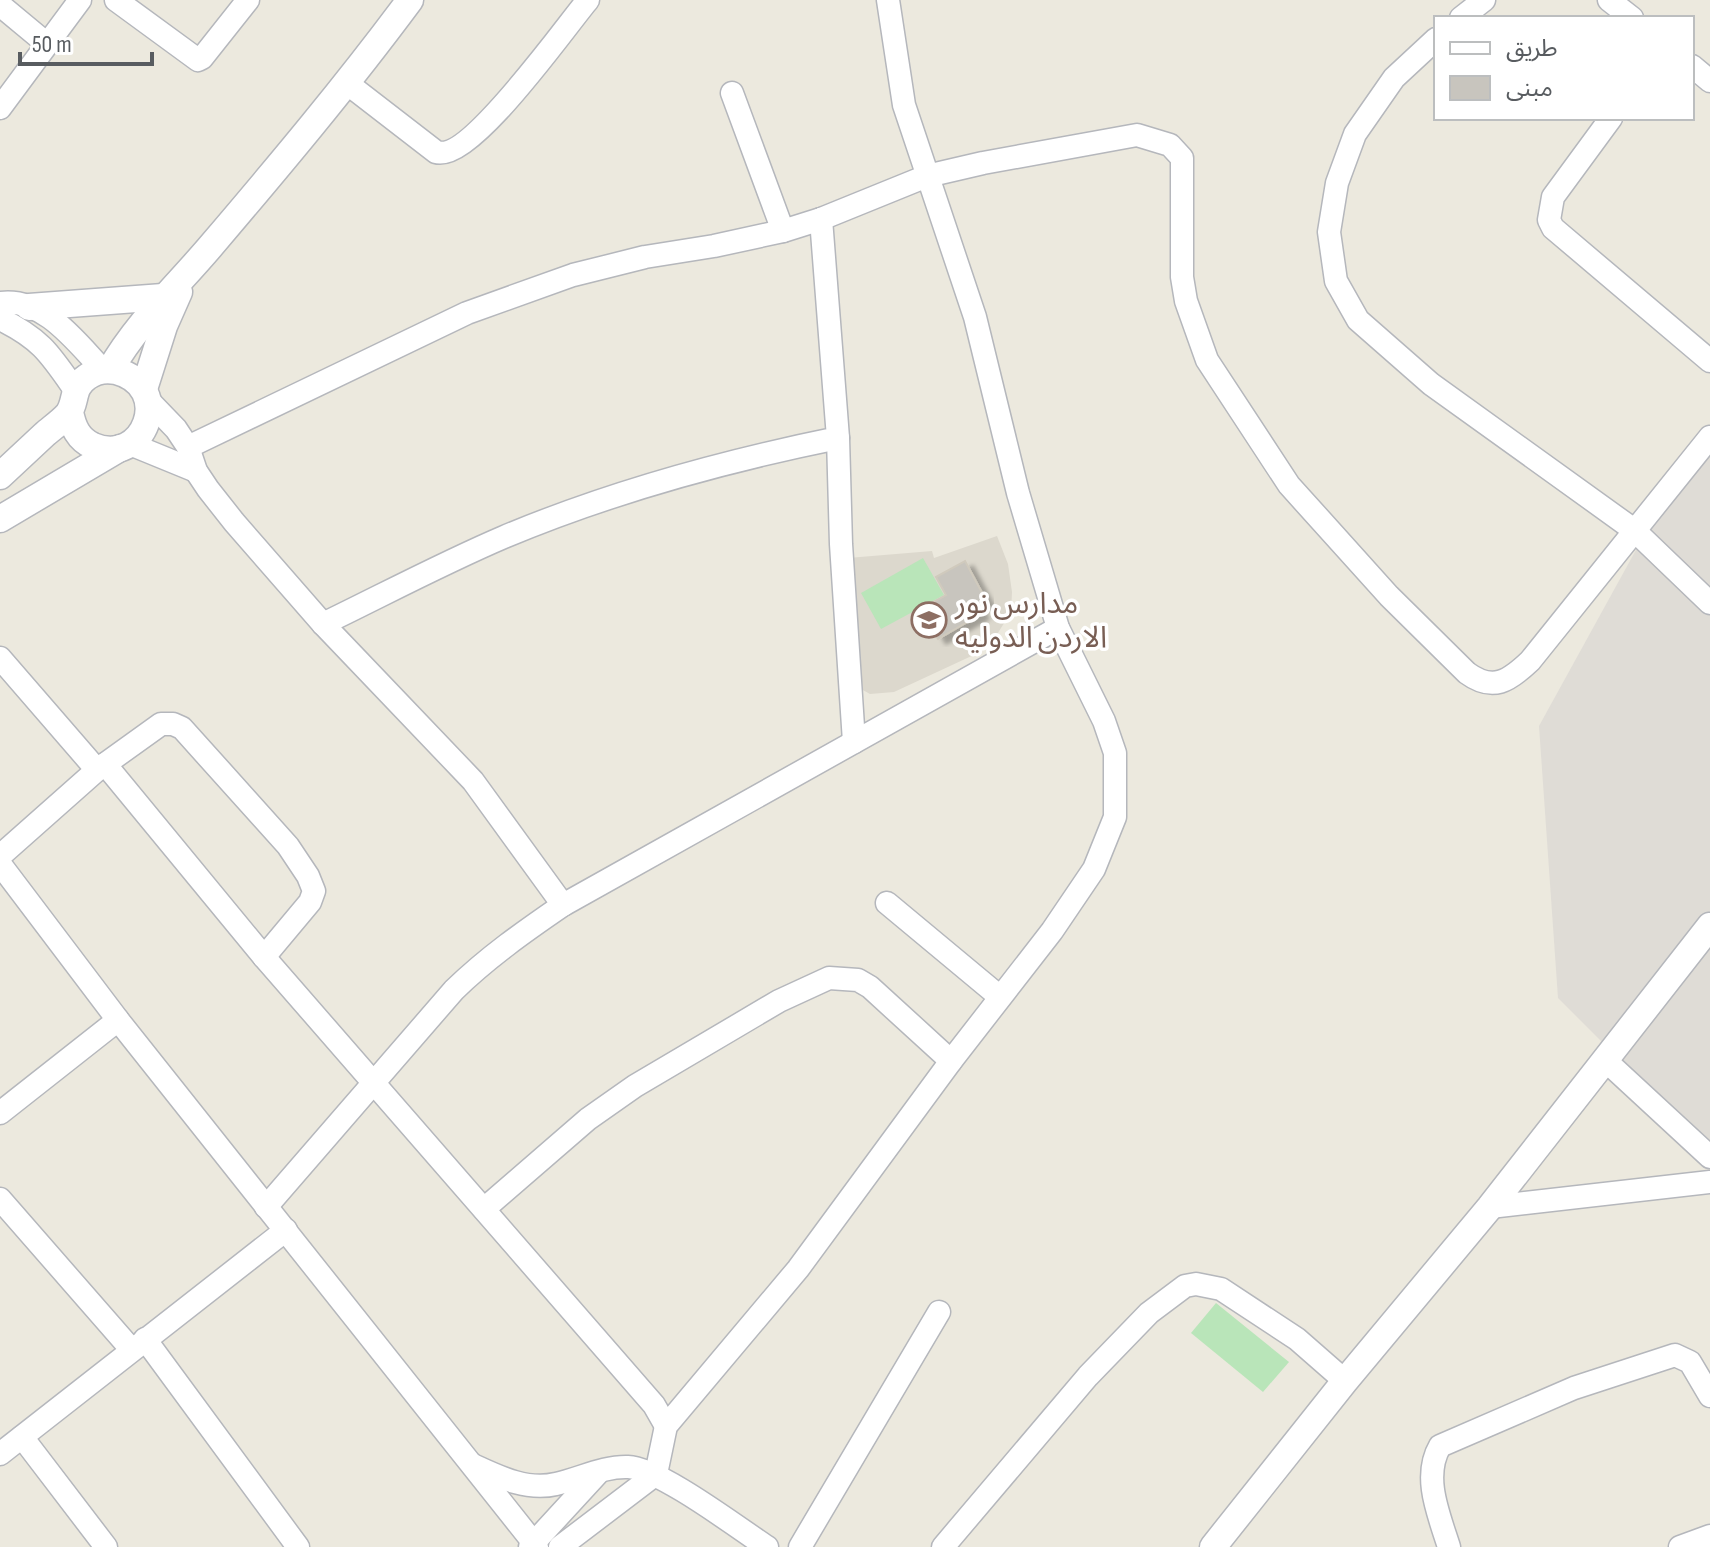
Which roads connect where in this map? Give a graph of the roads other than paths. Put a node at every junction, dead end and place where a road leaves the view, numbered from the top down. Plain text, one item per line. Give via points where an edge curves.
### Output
1 (80, 0) edge
2 (116, 0) edge
3 (248, 0) edge
4 (410, 0) edge
5 (588, 0) edge
6 (888, 0) edge
7 (1484, 0) edge
8 (1609, 0) edge
9 (0, 5) edge
10 (1464, 16) edge
11 (1629, 16) edge
12 (1434, 41) edge
13 (47, 44) junction
14 (1694, 68) edge
15 (1710, 81) edge
16 (348, 84) junction
17 (732, 93) dead end
18 (0, 108) edge
19 (1610, 120) edge
20 (927, 176) junction
21 (821, 219) junction
22 (783, 231) junction
23 (188, 274) junction
24 (163, 297) junction
25 (0, 303) edge
26 (29, 307) junction
27 (0, 319) edge
28 (1710, 361) edge
29 (106, 370) junction
30 (146, 395) junction
31 (72, 401) junction
32 (1710, 437) edge
33 (838, 438) junction
34 (125, 446) junction
35 (188, 447) junction
36 (196, 471) junction
37 (0, 476) edge
38 (0, 519) edge
39 (1634, 530) junction
40 (1710, 603) edge
41 (323, 624) junction
42 (1058, 628) junction
43 (0, 658) edge
44 (854, 742) junction
45 (101, 767) junction
46 (0, 856) edge
47 (0, 864) edge
48 (887, 903) dead end
49 (563, 905) junction
50 (1710, 926) edge
51 (264, 957) junction
52 (1000, 997) junction
53 (118, 1020) junction
54 (1605, 1060) junction
55 (951, 1061) junction
56 (374, 1084) junction
57 (0, 1113) edge
58 (1710, 1157) edge
59 (1710, 1182) edge
60 (0, 1199) edge
61 (266, 1207) junction
62 (1490, 1207) junction
63 (484, 1209) junction
64 (286, 1230) junction
65 (939, 1312) dead end
66 (138, 1344) junction
67 (1345, 1381) junction
68 (1710, 1396) edge
69 (666, 1426) junction
70 (22, 1437) junction
71 (0, 1454) edge
72 (468, 1463) junction
73 (599, 1472) junction
74 (656, 1474) junction
75 (1710, 1536) edge
76 (533, 1546) edge
77 (106, 1547) edge
78 (298, 1547) edge
79 (560, 1547) edge
80 (767, 1547) edge
81 (800, 1547) edge
82 (943, 1547) edge
83 (1213, 1547) edge
84 (1449, 1547) edge
85 (1680, 1547) edge

1 - 13 street
2 - 3 street via 198,60
4 - 16 street
5 - 16 street via 514,94 446,153 436,152
6 - 20 street via 904,105
7 - 10 street
8 - 11 street
9 - 13 street
12 - 39 street via 1394,78 1355,134 1337,183 1329,232 1336,281 1358,320 1431,384
13 - 18 street
14 - 15 street
16 - 23 street
17 - 22 street
19 - 28 street via 1553,197 1549,220
20 - 21 street
20 - 39 street via 1137,135 1177,151 1183,172 1182,277 1207,360 1289,485 1389,596 1479,682 1506,680 1530,661
20 - 42 street via 975,317
21 - 22 street
21 - 33 street
22 - 35 street via 645,257 513,295
23 - 24 street
23 - 30 street via 164,326
24 - 26 street
24 - 29 street
25 - 26 street
26 - 29 street via 58,323
27 - 31 street via 46,348
29 - 30 street via 130,375
29 - 31 street via 87,377
30 - 34 street via 146,426
30 - 35 street
31 - 34 street via 78,434 86,443 97,448
31 - 37 street
32 - 39 street
33 - 41 street via 719,465 523,529
33 - 44 street
34 - 36 street
34 - 38 street
35 - 36 street
36 - 41 street
39 - 40 street
41 - 49 street via 473,781
42 - 44 street
42 - 52 street via 1115,753 1115,817 1107,844 1077,897
43 - 45 street
44 - 49 street
45 - 46 street
45 - 51 street
45 - 51 street via 161,724 173,724 288,846 314,891
47 - 53 street
48 - 52 street
49 - 56 street via 468,976
50 - 54 street
51 - 56 street
52 - 55 street
53 - 57 street
53 - 61 street
54 - 58 street
54 - 62 street
55 - 63 street via 870,987 840,977 819,981 635,1086
55 - 69 street via 798,1269
56 - 61 street
56 - 63 street
59 - 62 street
60 - 66 street
61 - 64 street
62 - 67 street
63 - 69 street via 654,1405
64 - 66 street
64 - 72 street
65 - 81 street
66 - 70 street
66 - 78 street
67 - 82 street via 1297,1339 1221,1289 1185,1286 1149,1313 1088,1376
67 - 83 street
68 - 84 street via 1690,1362 1675,1355 1574,1388 1440,1446 1431,1474
69 - 74 street
70 - 71 street
70 - 77 street
72 - 73 street via 511,1483 552,1485
72 - 76 street
73 - 74 street via 629,1467
73 - 76 street
74 - 79 street
74 - 80 street
75 - 85 street

